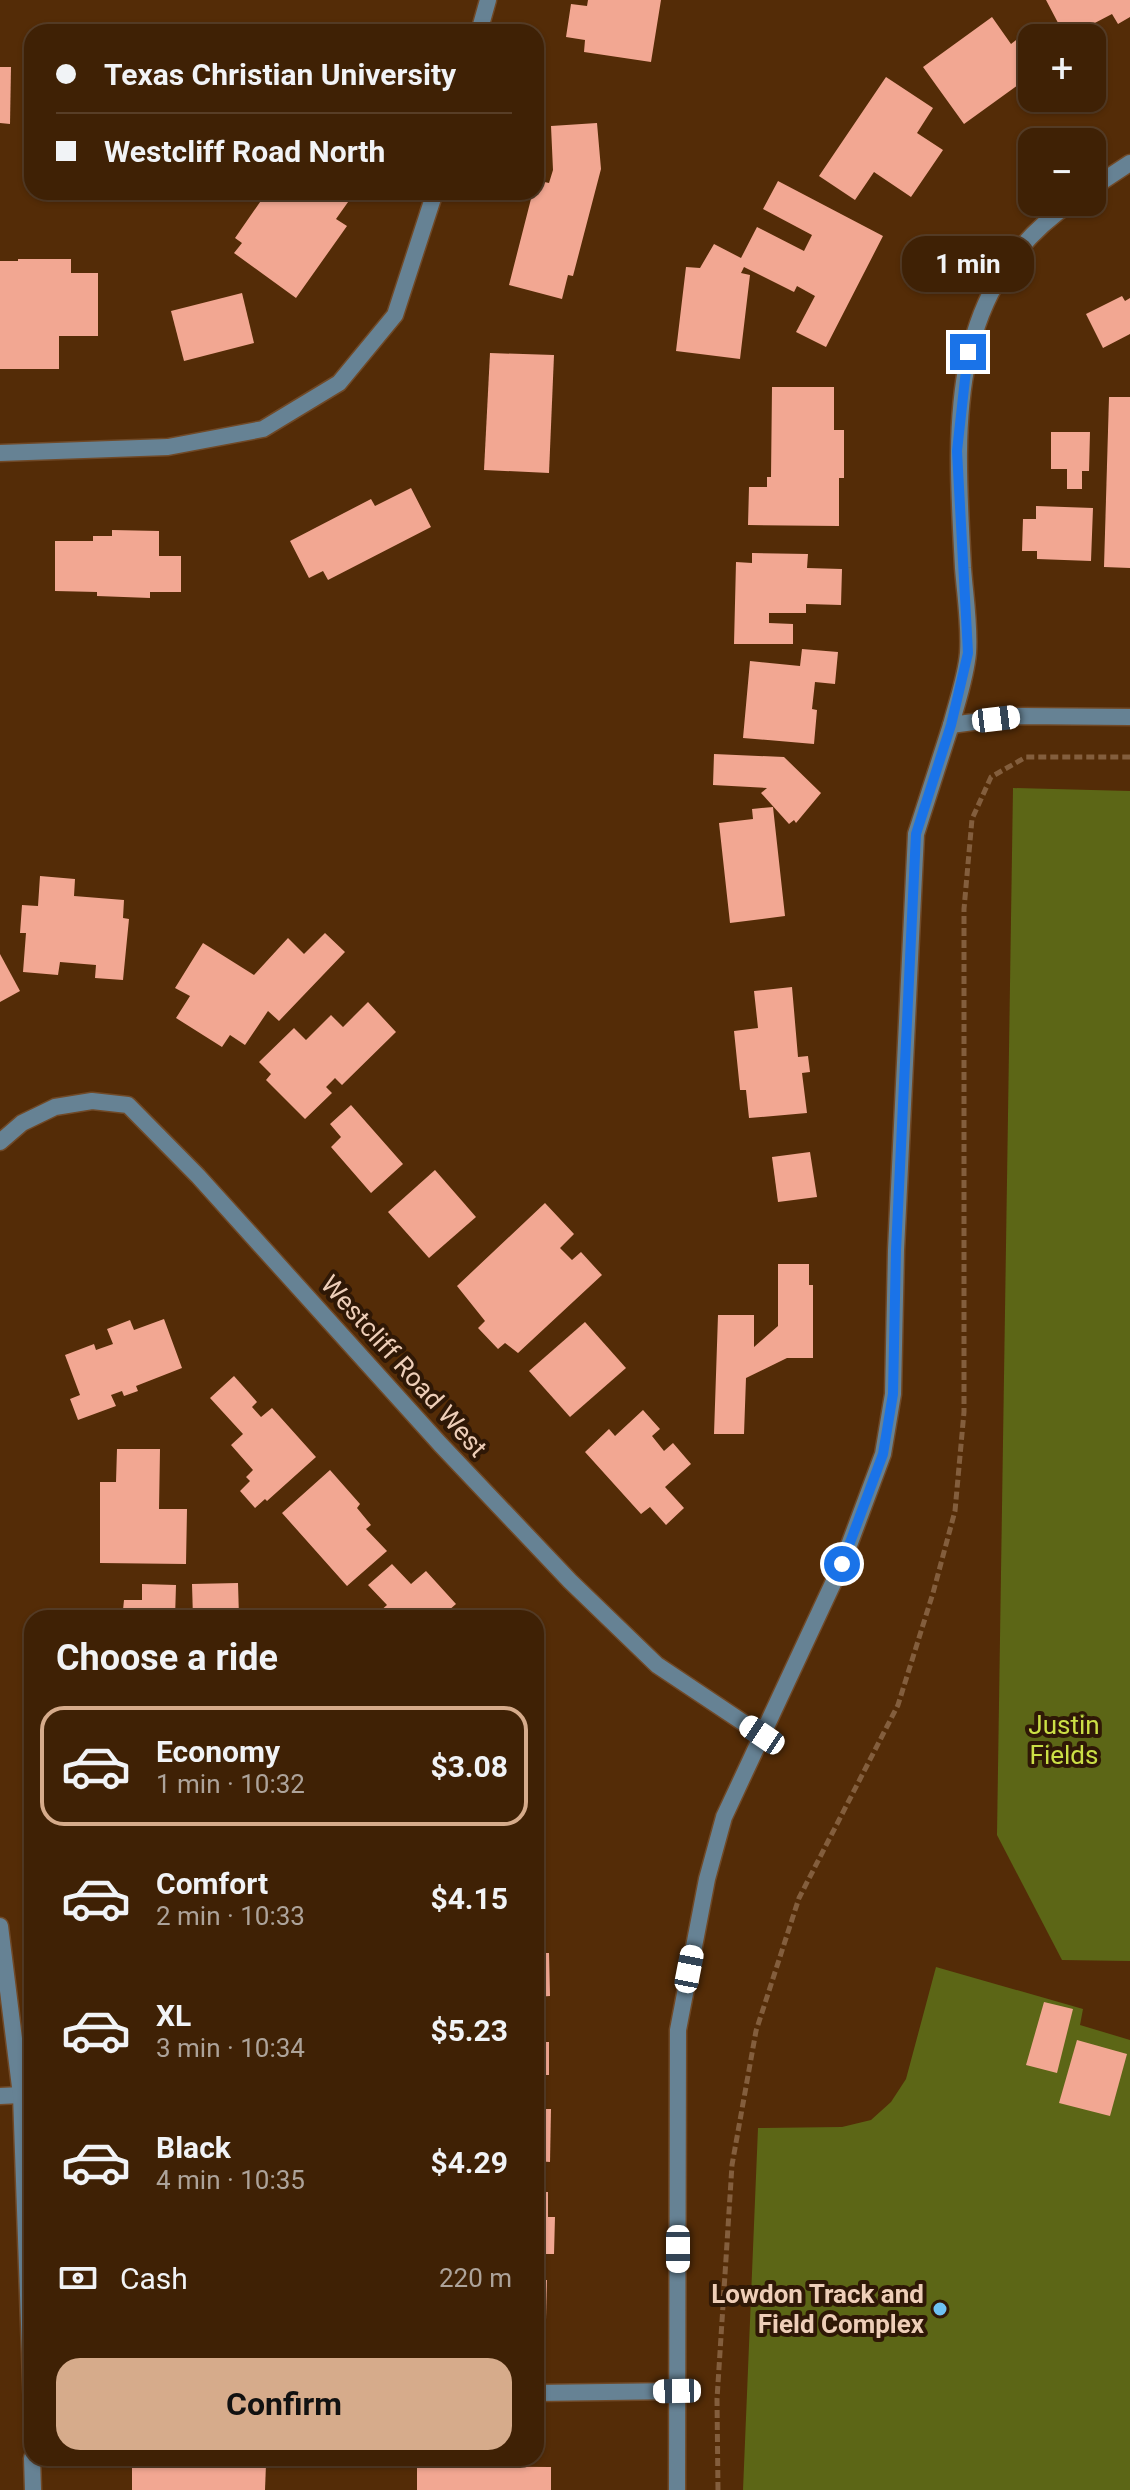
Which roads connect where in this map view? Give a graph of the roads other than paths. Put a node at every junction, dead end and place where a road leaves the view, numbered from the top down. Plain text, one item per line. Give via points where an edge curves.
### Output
1 (488, 0) edge
2 (481, 24) edge
3 (1130, 163) edge
4 (1106, 179) edge
5 (432, 200) edge
6 (1056, 216) edge
7 (0, 453) edge
8 (1130, 717) edge
9 (951, 725) junction
10 (0, 1142) edge
11 (762, 1735) junction
12 (0, 1926) edge
13 (21, 2095) junction
14 (0, 2096) edge
15 (24, 2174) edge
16 (677, 2391) junction
17 (544, 2393) edge
18 (32, 2466) edge
19 (33, 2490) edge
20 (677, 2490) edge

1 - 2 street
3 - 4 street
5 - 7 street via 395,315 339,383 263,429 168,447
6 - 9 street via 1017,249 984,303 968,352 957,451 968,653
8 - 9 street via 1019,716
9 - 11 street via 916,834 893,1394 883,1454 842,1564
10 - 11 street, Westcliff Road West via 22,1123 55,1107 92,1101 128,1105 570,1581 657,1665
11 - 16 street via 724,1817 678,2030
12 - 13 street
13 - 14 street
13 - 15 street
16 - 17 street
16 - 20 street
18 - 19 street

